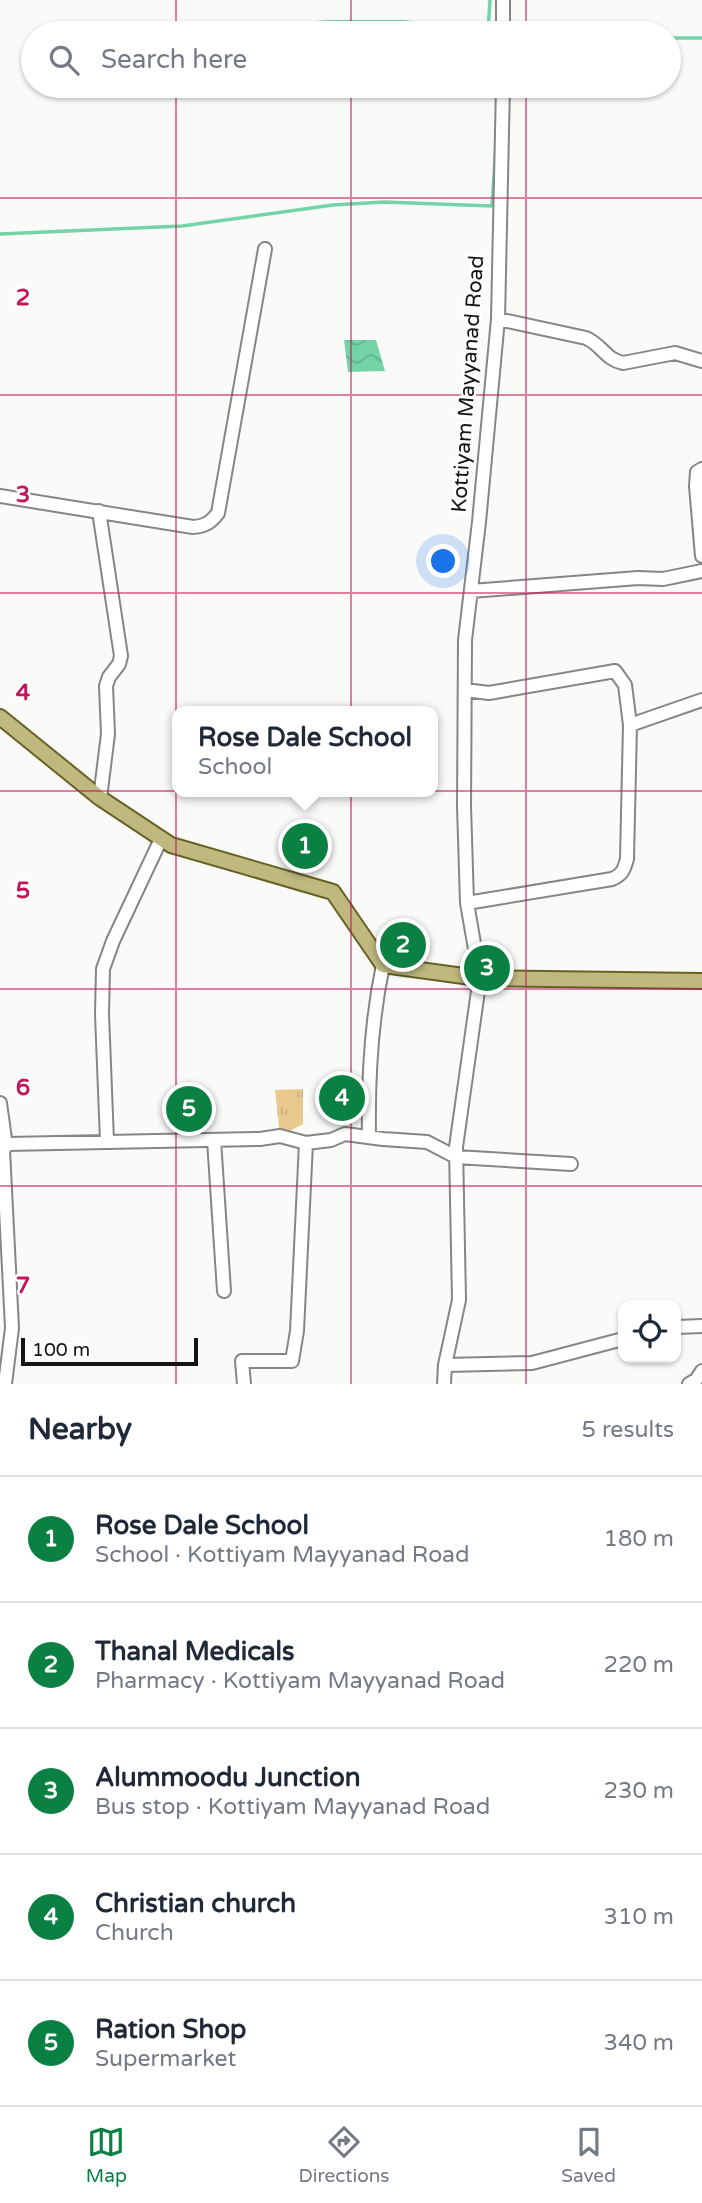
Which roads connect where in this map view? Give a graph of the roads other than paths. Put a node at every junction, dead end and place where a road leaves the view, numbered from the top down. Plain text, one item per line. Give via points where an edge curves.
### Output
1 (503, 0) edge
2 (503, 21) edge
3 (503, 98) edge
4 (265, 248) dead end
5 (498, 319) junction
6 (702, 361) edge
7 (702, 469) edge
8 (0, 496) edge
9 (99, 511) junction
10 (702, 555) edge
11 (702, 571) edge
12 (471, 591) junction
13 (465, 690) junction
14 (702, 700) edge
15 (0, 717) edge
16 (630, 725) junction
17 (100, 798) junction
18 (161, 839) junction
19 (467, 903) junction
20 (383, 965) junction
21 (478, 978) junction
22 (702, 981) edge
23 (0, 1103) edge
24 (369, 1136) junction
25 (214, 1140) junction
26 (107, 1141) junction
27 (306, 1143) junction
28 (6, 1146) junction
29 (456, 1157) junction
30 (571, 1164) dead end
31 (5, 1287) edge
32 (225, 1291) dead end
33 (702, 1326) edge
34 (681, 1327) edge
35 (618, 1340) edge
36 (445, 1365) junction
37 (702, 1371) edge
38 (5, 1384) edge
39 (244, 1384) edge
40 (444, 1384) edge
41 (689, 1384) edge

1 - 2 street
3 - 5 street, Kottiyam Mayyanad Road
4 - 9 street via 218,513 204,526 194,527
5 - 6 street via 586,338 596,342 608,358 623,363 675,353
5 - 12 street, Kottiyam Mayyanad Road
7 - 10 street via 696,486
8 - 9 street
9 - 17 street via 121,656 106,686 108,734
11 - 12 street via 663,579
12 - 13 street, Kottiyam Mayyanad Road
13 - 16 street via 489,693 614,671 625,685
13 - 19 street, Kottiyam Mayyanad Road
14 - 16 street
15 - 17 main road
16 - 19 street via 627,859 619,876
17 - 18 main road
18 - 20 main road via 333,892
18 - 26 street via 103,969
19 - 21 street, Kottiyam Mayyanad Road
20 - 21 main road
20 - 24 street via 370,1052
21 - 22 main road
21 - 29 street, Kottiyam Mayyanad Road
23 - 28 street
24 - 27 street via 345,1133
24 - 29 street via 426,1142
25 - 26 street
25 - 27 street via 280,1136
25 - 32 street
26 - 28 street
27 - 39 street via 292,1361 242,1362
28 - 31 street
29 - 30 street
29 - 36 street, Kottiyam Mayyanad Road via 458,1300
31 - 38 street via 12,1328
33 - 34 street
35 - 36 street via 532,1363
36 - 40 street, Kottiyam Mayyanad Road
37 - 41 street

